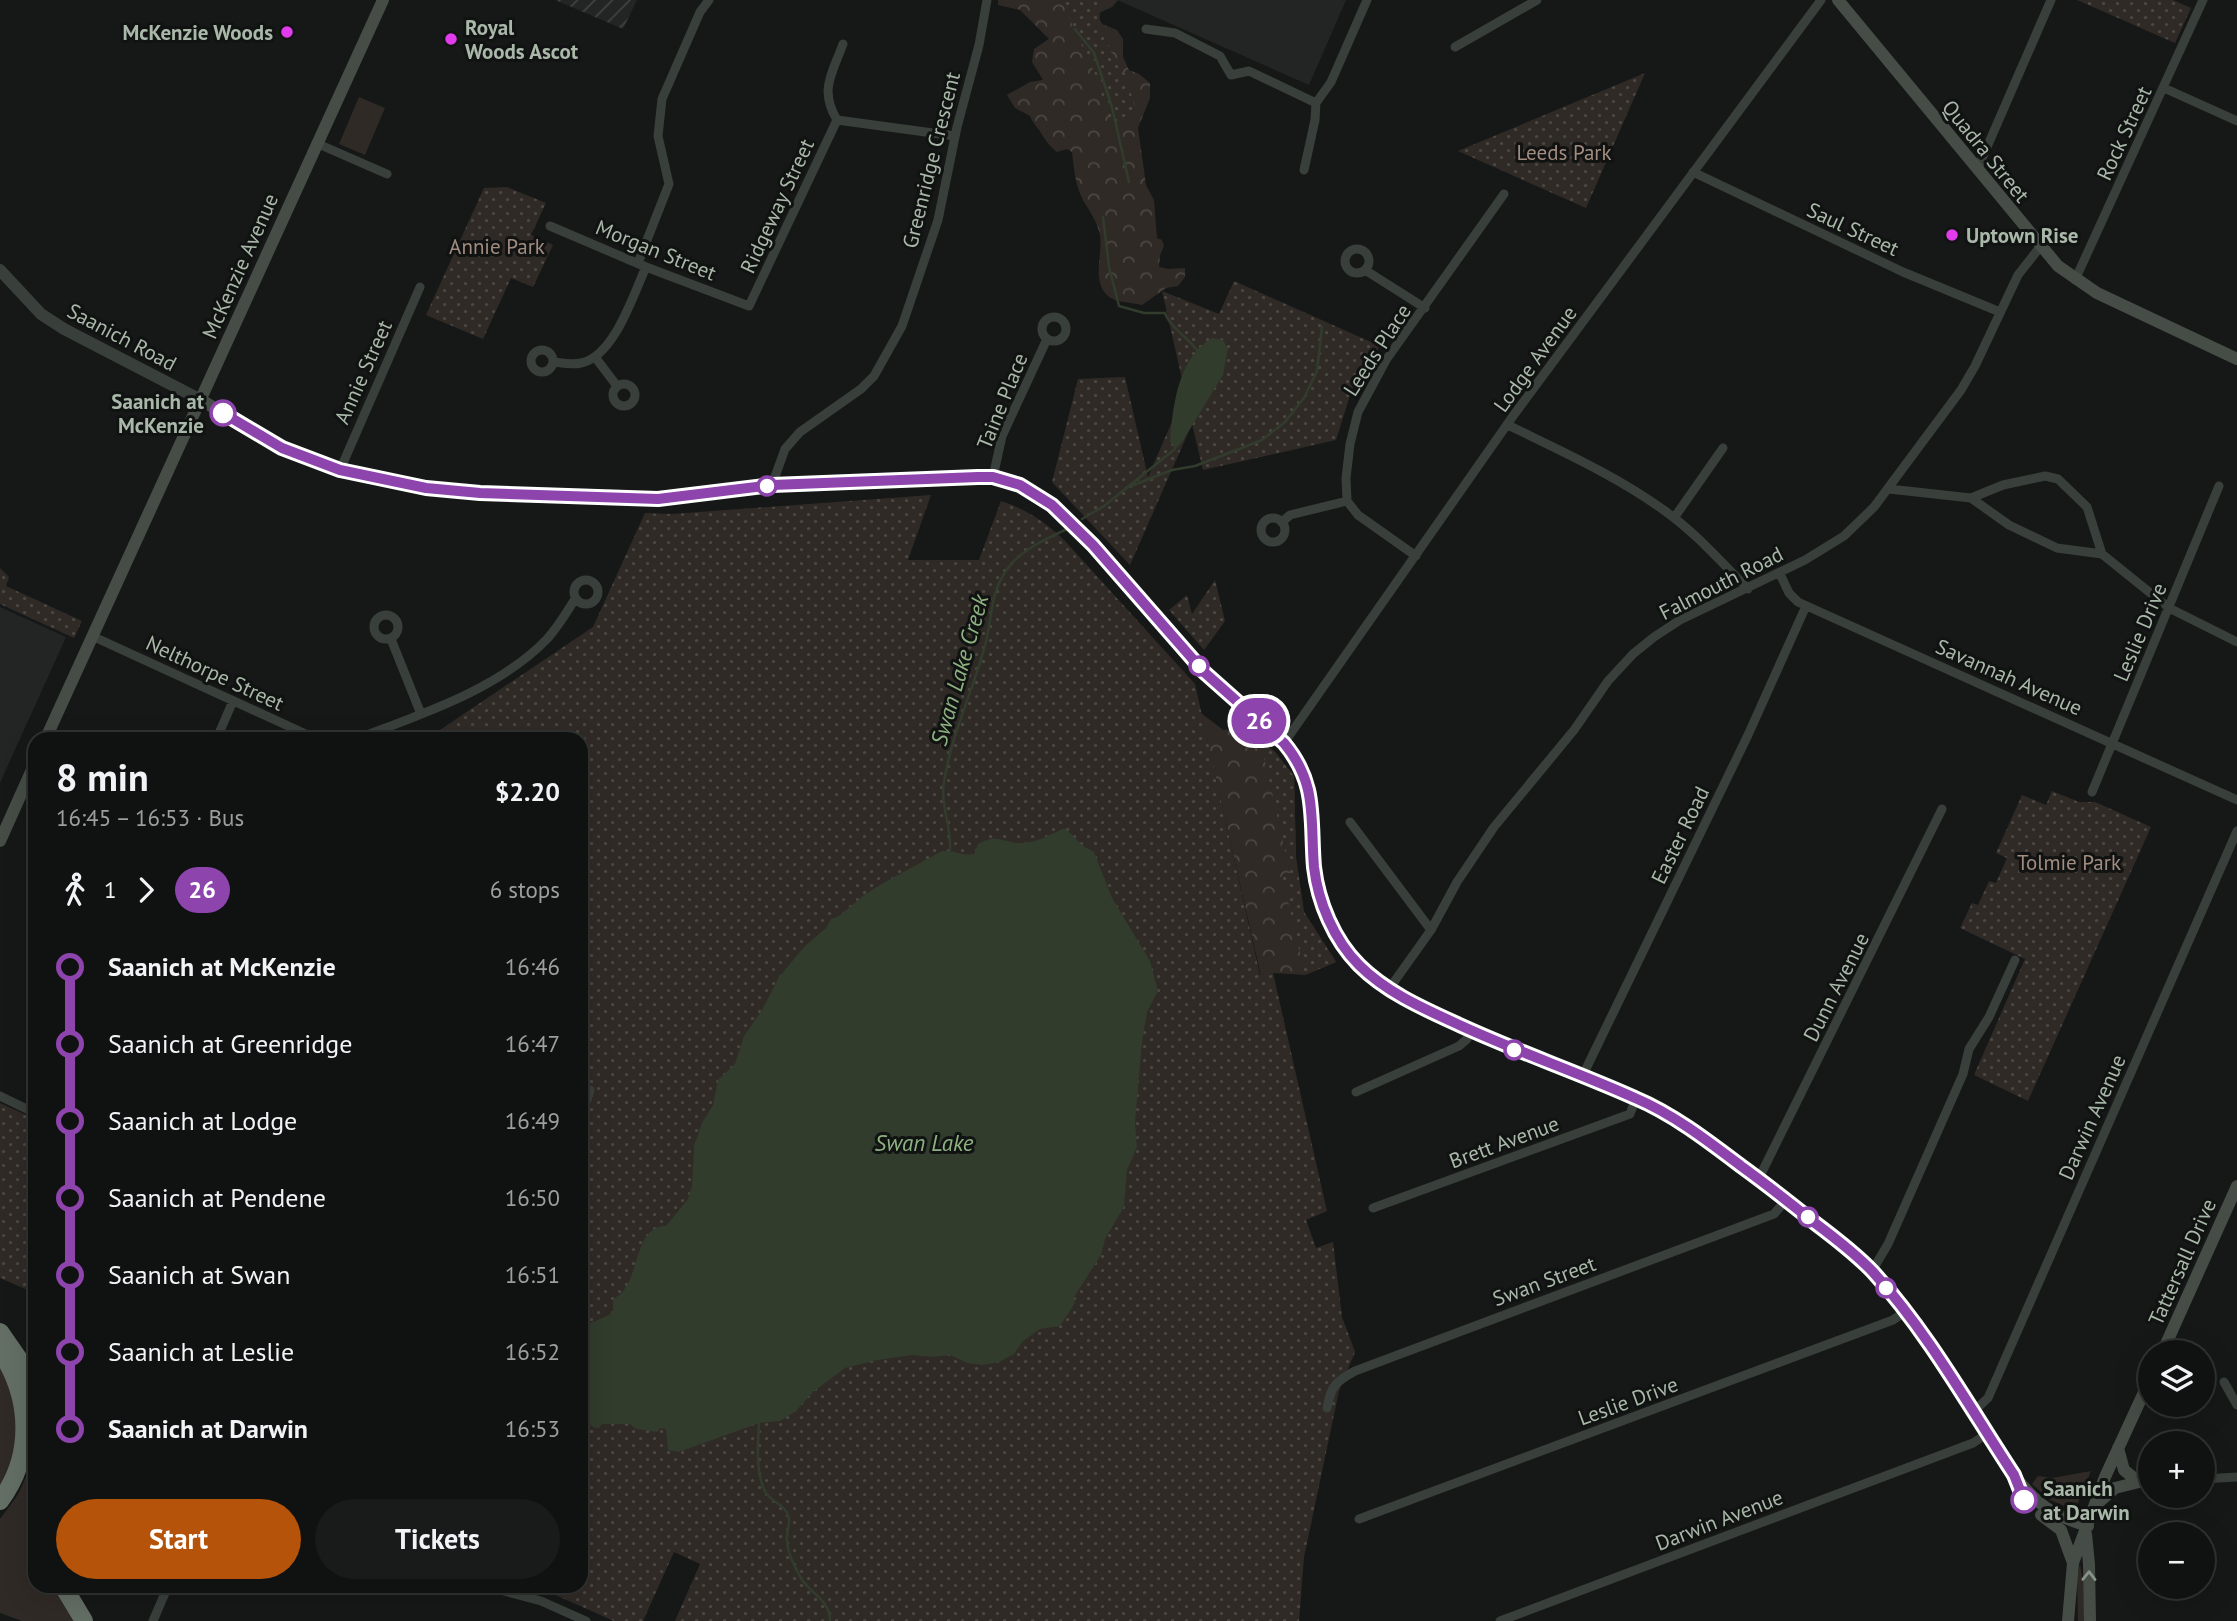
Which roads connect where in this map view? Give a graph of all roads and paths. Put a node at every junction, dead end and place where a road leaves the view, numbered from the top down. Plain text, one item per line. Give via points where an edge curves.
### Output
1 (383, 0) edge
2 (709, 0) edge
3 (987, 0) edge
4 (1367, 0) edge
5 (1537, 0) edge
6 (1821, 0) edge
7 (1838, 0) edge
8 (2051, 0) edge
9 (2203, 0) edge
10 (1146, 29) dead end
11 (843, 44) dead end
12 (1455, 47) dead end
13 (2164, 88) junction
14 (1316, 103) junction
15 (837, 120) junction
16 (2237, 121) edge
17 (955, 136) junction
18 (316, 143) junction
19 (1304, 170) dead end
20 (1977, 170) junction
21 (1693, 172) junction
22 (387, 174) dead end
23 (1504, 194) dead end
24 (550, 226) dead end
25 (2040, 247) junction
26 (642, 265) junction
27 (0, 270) edge
28 (1366, 270) dead end
29 (2075, 279) junction
30 (420, 288) dead end
31 (749, 306) joint
32 (1425, 308) junction
33 (2000, 312) junction
34 (1046, 339) dead end
35 (595, 357) junction
36 (2237, 359) edge
37 (554, 362) dead end
38 (617, 386) dead end
39 (201, 400) junction
40 (1508, 425) junction
41 (1723, 449) dead end
42 (340, 470) junction
43 (993, 477) junction
44 (772, 485) junction
45 (2219, 486) dead end
46 (1889, 489) junction
47 (1970, 498) junction
48 (1347, 502) junction
49 (1674, 518) junction
50 (1282, 522) dead end
51 (2102, 554) junction
52 (1416, 556) junction
53 (1780, 574) junction
54 (1748, 589) junction
55 (575, 599) dead end
56 (1806, 606) junction
57 (2169, 608) junction
58 (92, 636) junction
59 (391, 639) dead end
60 (2237, 642) edge
61 (233, 701) junction
62 (421, 714) junction
63 (49, 732) edge
64 (219, 732) edge
65 (301, 732) edge
66 (374, 732) edge
67 (2112, 742) junction
68 (1284, 743) junction
69 (28, 779) edge
70 (2092, 792) dead end
71 (2237, 800) edge
72 (1942, 809) dead end
73 (1350, 822) dead end
74 (2237, 831) edge
75 (0, 841) edge
76 (1431, 930) junction
77 (2015, 960) dead end
78 (1389, 989) junction
79 (1471, 1031) junction
80 (1582, 1077) junction
81 (590, 1090) dead end
82 (1356, 1092) dead end
83 (0, 1096) edge
84 (588, 1097) edge
85 (1636, 1098) junction
86 (28, 1110) edge
87 (1759, 1178) junction
88 (2237, 1186) edge
89 (1786, 1200) junction
90 (1373, 1208) dead end
91 (1872, 1271) junction
92 (1906, 1311) junction
93 (0, 1332) edge
94 (2168, 1340) edge
95 (0, 1351) edge
96 (28, 1379) edge
97 (2224, 1382) dead end
98 (2138, 1405) edge
99 (2237, 1405) edge
100 (1327, 1408) dead end
101 (1973, 1412) junction
102 (1987, 1434) junction
103 (2118, 1448) junction
104 (2014, 1475) junction
105 (2237, 1477) edge
106 (2138, 1478) edge
107 (2215, 1478) edge
108 (2138, 1483) edge
109 (0, 1502) edge
110 (2094, 1507) junction
111 (1359, 1519) dead end
112 (2087, 1529) junction
113 (2074, 1563) junction
114 (67, 1593) edge
115 (165, 1593) edge
116 (512, 1593) edge
117 (84, 1621) edge
118 (153, 1621) edge
119 (586, 1621) edge
120 (1500, 1621) edge
121 (2068, 1621) edge
122 (2090, 1621) edge

1 - 18 main road, McKenzie Avenue
2 - 26 street via 662,99 658,136 669,184
3 - 17 street, Greenridge Crescent
4 - 14 street via 1331,82
5 - 12 street
6 - 21 street, Lodge Avenue
7 - 20 main road, Quadra Street
8 - 20 street
9 - 13 street, Rock Street
10 - 14 street via 1175,33 1220,56 1231,75 1249,71
11 - 15 street via 827,90 828,106
13 - 16 street
13 - 29 street, Rock Street
14 - 19 street
15 - 17 street
15 - 31 street, Ridgeway Street
17 - 44 street, Greenridge Crescent via 938,220 891,347 874,376 800,432 786,449
18 - 22 street
18 - 39 main road, McKenzie Avenue
20 - 25 main road, Quadra Street
21 - 33 street, Saul Street via 1903,272
21 - 40 street, Lodge Avenue
23 - 32 street, Leeds Place
24 - 26 street, Morgan Street
25 - 29 main road, Quadra Street
25 - 33 street, Falmouth Road via 2018,275
26 - 31 street, Morgan Street
26 - 35 street via 614,336
27 - 39 street, Saanich Road via 41,314 64,330
28 - 32 street
29 - 36 main road, Quadra Street
30 - 42 street, Annie Street
32 - 48 street, Leeds Place via 1381,367 1357,412 1346,478
33 - 46 street, Falmouth Road via 1969,378
34 - 43 street, Taine Place via 1002,436
35 - 37 street via 582,363
35 - 38 street
39 - 42 main road, Saanich Road via 282,448
39 - 58 main road, McKenzie Avenue
40 - 49 street via 1587,463
40 - 52 street, Lodge Avenue
41 - 49 street
42 - 44 main road, Saanich Road via 426,488 507,495 658,499
43 - 44 main road, Saanich Road
43 - 68 main road, Saanich Road via 1035,493 1066,517 1204,672
45 - 57 street, Leslie Drive
46 - 47 street
46 - 53 street, Falmouth Road via 1844,536
47 - 51 street via 2009,525 2057,548
47 - 51 street via 2003,485 2045,476 2058,479 2087,507
48 - 50 street via 1290,515
48 - 52 street via 1357,515
49 - 54 street
51 - 57 street
52 - 68 street, Lodge Avenue
53 - 54 street, Falmouth Road
53 - 56 street, Savannah Avenue via 1792,598
54 - 76 street, Falmouth Road via 1680,620 1633,654 1494,827
55 - 62 street via 535,650 483,686
56 - 67 street, Savannah Avenue
56 - 80 street, Easter Road
57 - 60 street
57 - 67 street, Leslie Drive
58 - 61 street, Nelthorpe Street
58 - 63 main road, McKenzie Avenue
59 - 62 street
61 - 64 street
61 - 65 street, Nelthorpe Street
62 - 66 street
67 - 70 street, Leslie Drive
67 - 71 street, Savannah Avenue
68 - 78 main road, Saanich Road via 1302,767 1309,791 1314,868 1324,911 1358,964
69 - 75 main road
72 - 87 street, Dunn Avenue
73 - 76 street
74 - 101 street, Darwin Avenue via 1988,1398
76 - 78 street, Falmouth Road
77 - 91 street via 1969,1049 1963,1074 1892,1237
78 - 79 main road, Saanich Road
79 - 80 main road, Saanich Road
79 - 82 street via 1459,1046
80 - 85 main road, Saanich Road
81 - 84 street
83 - 86 street
85 - 87 main road, Saanich Road
85 - 90 street, Brett Avenue via 1630,1114
87 - 89 main road, Saanich Road
88 - 94 main road, Tattersall Drive
89 - 91 main road, Saanich Road
89 - 100 street, Swan Street via 1774,1214 1355,1371 1330,1390
91 - 92 main road, Saanich Road
92 - 101 main road, Saanich Road
92 - 111 street, Leslie Drive via 1880,1325
93 - 96 highway
95 - 109 highway via 16,1378 26,1429 19,1466
97 - 99 street
98 - 103 main road
101 - 102 main road, Saanich Road
102 - 104 main road, Saanich Road
102 - 120 street, Darwin Avenue
103 - 106 main road via 2126,1472
103 - 110 main road
104 - 112 main road, Saanich Road via 2051,1512
104 - 113 main road via 2024,1501 2061,1530
105 - 107 street
108 - 110 main road via 2115,1488
110 - 112 main road
112 - 113 main road
122 -> 112 main road
113 - 121 main road
114 - 117 highway
115 - 118 street
116 - 119 street

